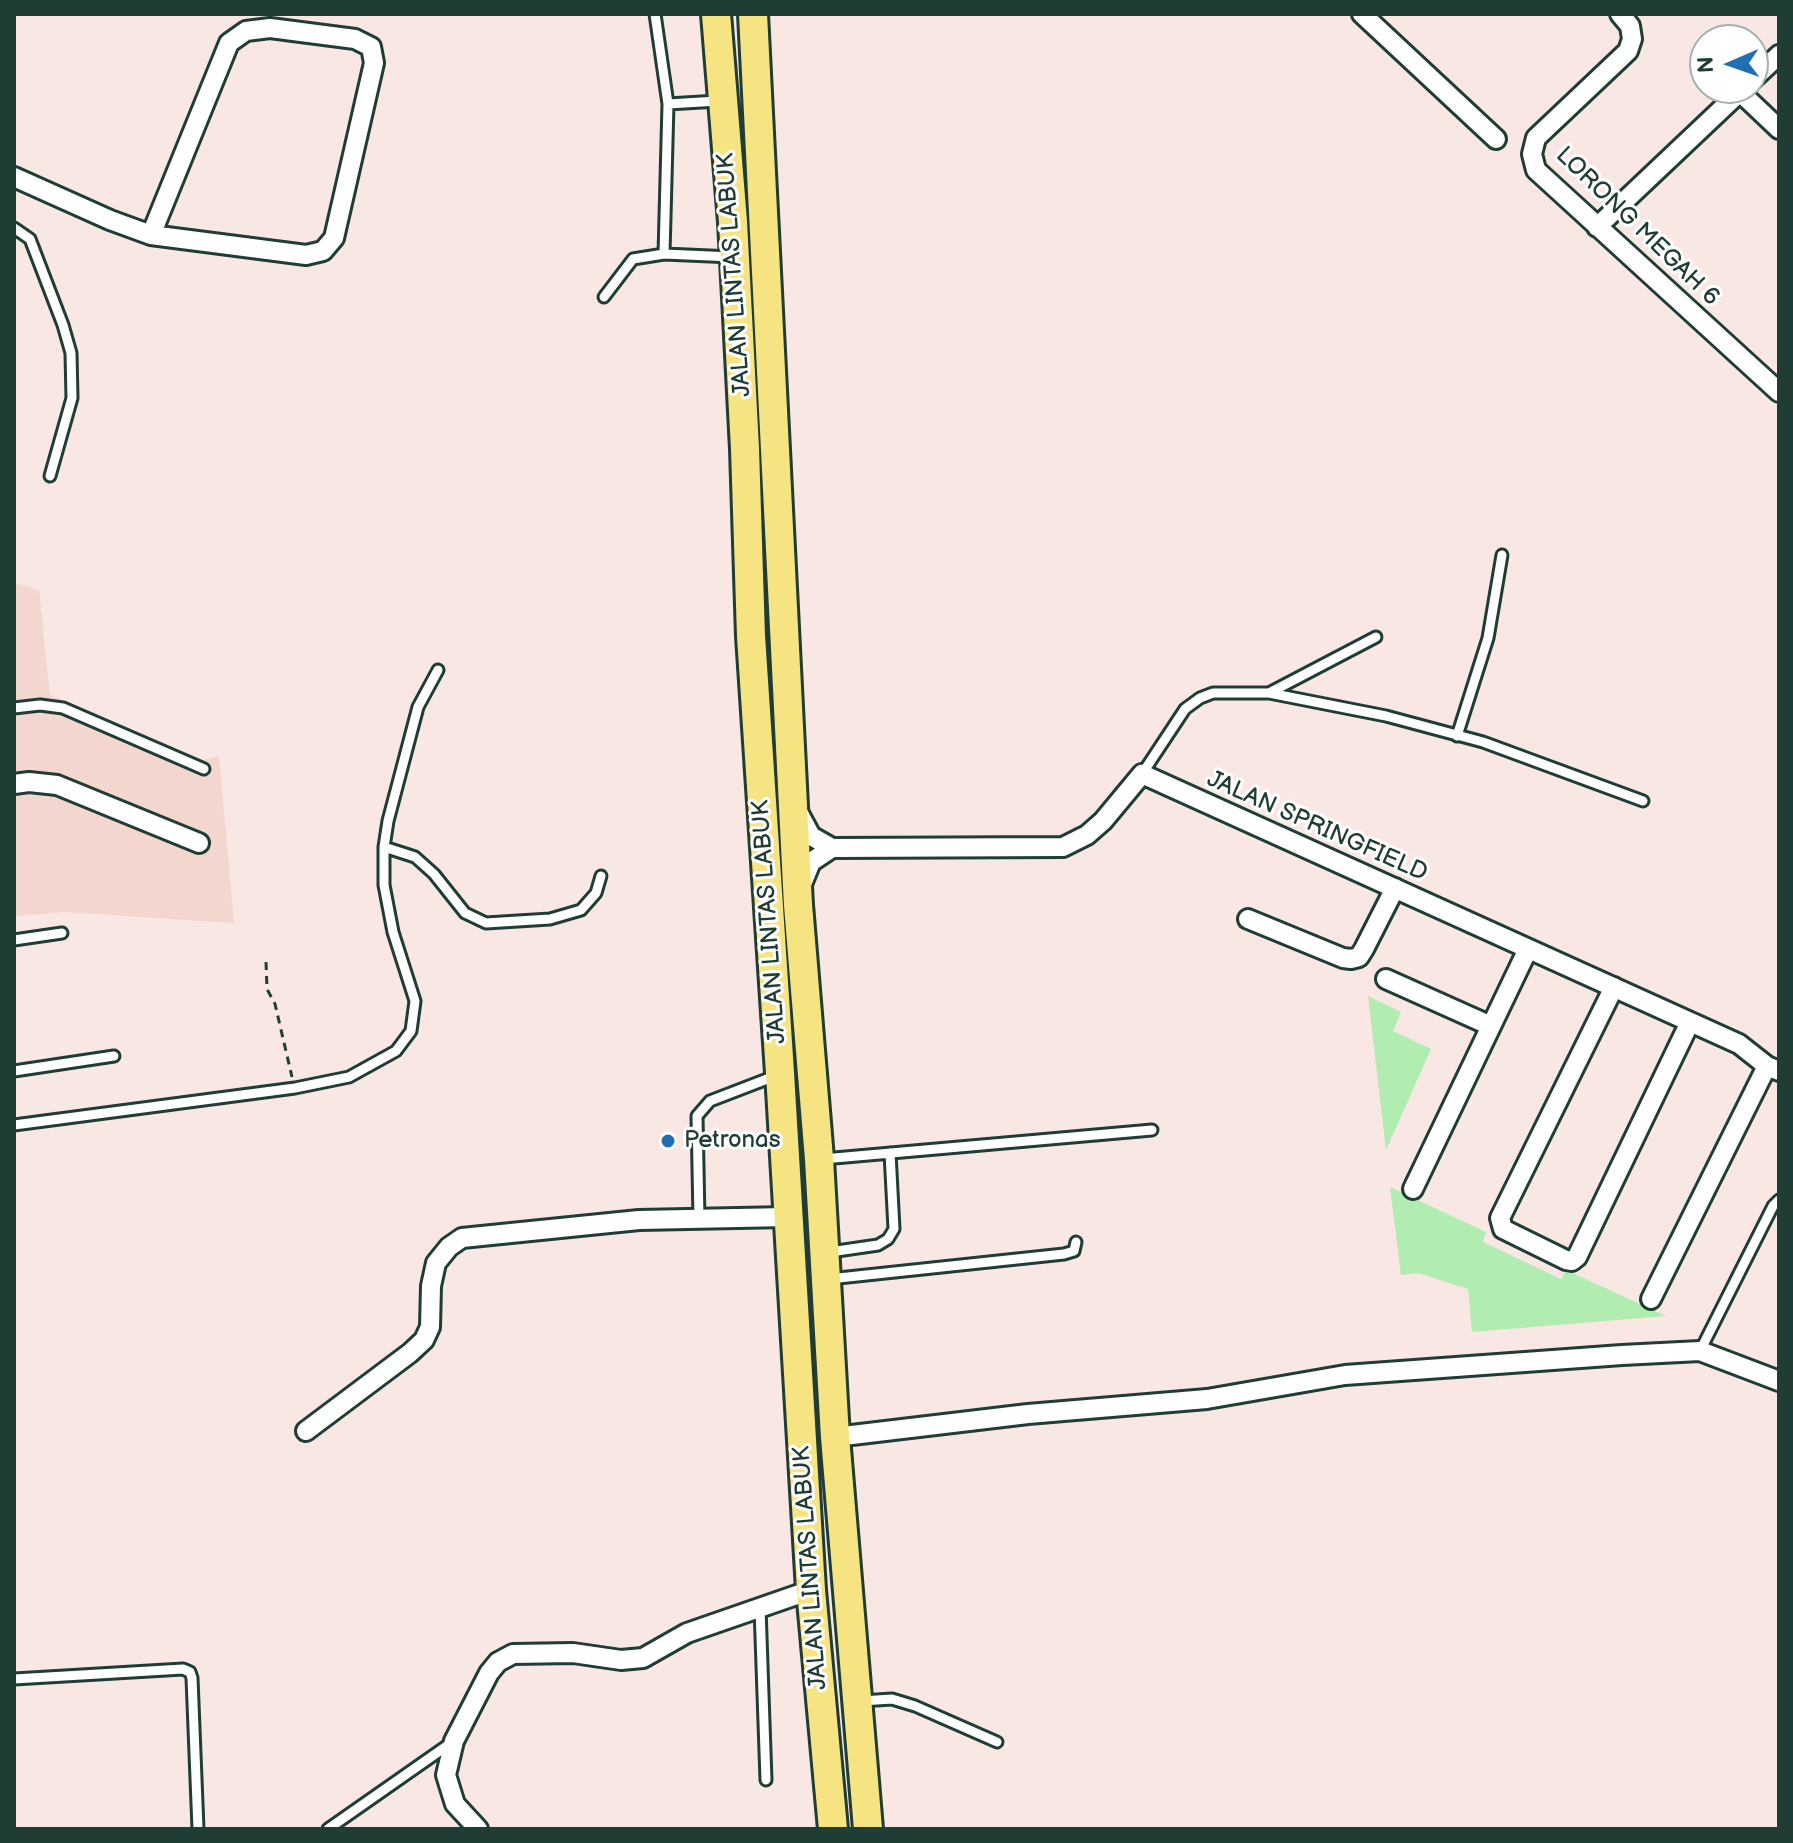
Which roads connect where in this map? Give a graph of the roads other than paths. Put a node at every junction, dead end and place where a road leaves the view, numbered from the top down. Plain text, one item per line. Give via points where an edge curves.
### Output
1 (655, 14) edge
2 (716, 14) edge
3 (753, 14) edge
4 (1362, 14) edge
5 (1620, 14) edge
6 (756, 55) junction
7 (723, 100) junction
8 (668, 104) junction
9 (1727, 104) edge
10 (1760, 104) edge
11 (1779, 129) edge
12 (1496, 139) dead end
13 (14, 177) edge
14 (1597, 227) junction
15 (14, 228) edge
16 (151, 235) junction
17 (664, 254) junction
18 (735, 257) junction
19 (604, 297) dead end
20 (1779, 392) edge
21 (745, 449) junction
22 (50, 476) dead end
23 (1502, 555) dead end
24 (1376, 637) dead end
25 (438, 670) dead end
26 (1269, 693) junction
27 (14, 708) edge
28 (1457, 736) junction
29 (204, 769) dead end
30 (1142, 774) junction
31 (14, 784) edge
32 (792, 797) junction
33 (1643, 801) dead end
34 (199, 843) dead end
35 (384, 847) junction
36 (832, 848) junction
37 (601, 876) dead end
38 (1395, 888) junction
39 (798, 905) junction
40 (1248, 919) dead end
41 (62, 933) dead end
42 (14, 940) edge
43 (1528, 949) junction
44 (1386, 979) dead end
45 (1614, 987) junction
46 (1690, 1022) junction
47 (1491, 1026) junction
48 (114, 1056) dead end
49 (1773, 1068) edge
50 (14, 1071) edge
51 (780, 1073) junction
52 (14, 1125) edge
53 (1152, 1130) dead end
54 (890, 1153) junction
55 (819, 1159) junction
56 (1413, 1189) dead end
57 (1779, 1200) edge
58 (787, 1217) junction
59 (699, 1219) junction
60 (1076, 1242) dead end
61 (825, 1266) junction
62 (1651, 1299) dead end
63 (1700, 1351) junction
64 (1779, 1381) edge
65 (306, 1431) dead end
66 (835, 1437) junction
67 (811, 1590) junction
68 (760, 1608) junction
69 (14, 1679) edge
70 (857, 1701) junction
71 (454, 1741) junction
72 (997, 1742) dead end
73 (766, 1780) dead end
74 (198, 1829) edge
75 (328, 1829) edge
76 (478, 1829) edge
77 (833, 1829) edge
78 (868, 1829) edge

1 - 8 lane
2 - 7 main road, JALAN LINTAS LABUK
3 - 6 main road, JALAN LINTAS LABUK
4 - 12 street
5 - 14 street, LORONG MEGAH 6 via 1630,26 1628,51 1536,138 1532,154 1536,170
6 - 21 main road via 750,165 761,434 752,448
6 - 32 main road, JALAN LINTAS LABUK
7 - 8 lane
7 - 18 main road, JALAN LINTAS LABUK
8 - 17 lane
9 - 14 street
10 - 11 street
13 - 16 street
14 - 20 street, LORONG MEGAH 6
15 - 22 lane via 30,239 71,353 72,398
16 - 16 street via 229,43 246,31 270,28 355,39 371,47 374,63 334,238 323,251 306,255
17 - 18 lane
17 - 19 lane via 633,259
18 - 21 main road, JALAN LINTAS LABUK
21 - 51 main road, JALAN LINTAS LABUK via 751,636
23 - 28 lane via 1488,638
24 - 26 lane
25 - 35 lane via 418,707
26 - 28 lane
26 - 30 lane via 1213,693 1200,698 1185,709
27 - 29 lane via 63,708
28 - 33 lane
30 - 36 street via 1095,828 1063,847
30 - 38 street, JALAN SPRINGFIELD
31 - 34 street via 57,785
32 - 36 street via 811,836
32 - 39 main road, JALAN LINTAS LABUK
35 - 37 lane via 415,857 465,913 486,923 550,919 581,910 596,893
35 - 52 lane via 384,885 393,932 415,1001 411,1031 396,1051 349,1077 295,1088
36 - 39 street via 805,871
38 - 40 street via 1364,949 1351,959
38 - 43 street, JALAN SPRINGFIELD
39 - 55 main road, JALAN LINTAS LABUK
41 - 42 lane
43 - 45 street, JALAN SPRINGFIELD
43 - 47 street
44 - 47 street
45 - 46 street, JALAN SPRINGFIELD
45 - 46 street via 1500,1218 1503,1229 1572,1261
46 - 49 street, JALAN SPRINGFIELD via 1739,1044
47 - 56 street
48 - 50 lane
49 - 62 street
51 - 58 main road, JALAN LINTAS LABUK
51 - 59 lane via 710,1101 697,1116
53 - 54 lane
54 - 55 lane
54 - 61 lane via 894,1229 878,1245
55 - 61 main road, JALAN LINTAS LABUK
57 - 63 lane
58 - 59 street
58 - 67 main road, JALAN LINTAS LABUK
59 - 65 street via 462,1238 436,1263 424,1340
60 - 61 lane via 1074,1251 1064,1254
61 - 66 main road, JALAN LINTAS LABUK
63 - 64 street
63 - 66 street via 1345,1375 1207,1399
66 - 70 main road, JALAN LINTAS LABUK
67 - 68 street
67 - 77 main road, JALAN LINTAS LABUK
68 - 71 street via 687,1633 643,1658 513,1654 489,1673
68 - 73 lane
69 - 74 lane via 190,1672
70 - 72 lane via 892,1699
70 - 78 main road, JALAN LINTAS LABUK
71 - 75 lane
71 - 76 street via 446,1775 455,1804

